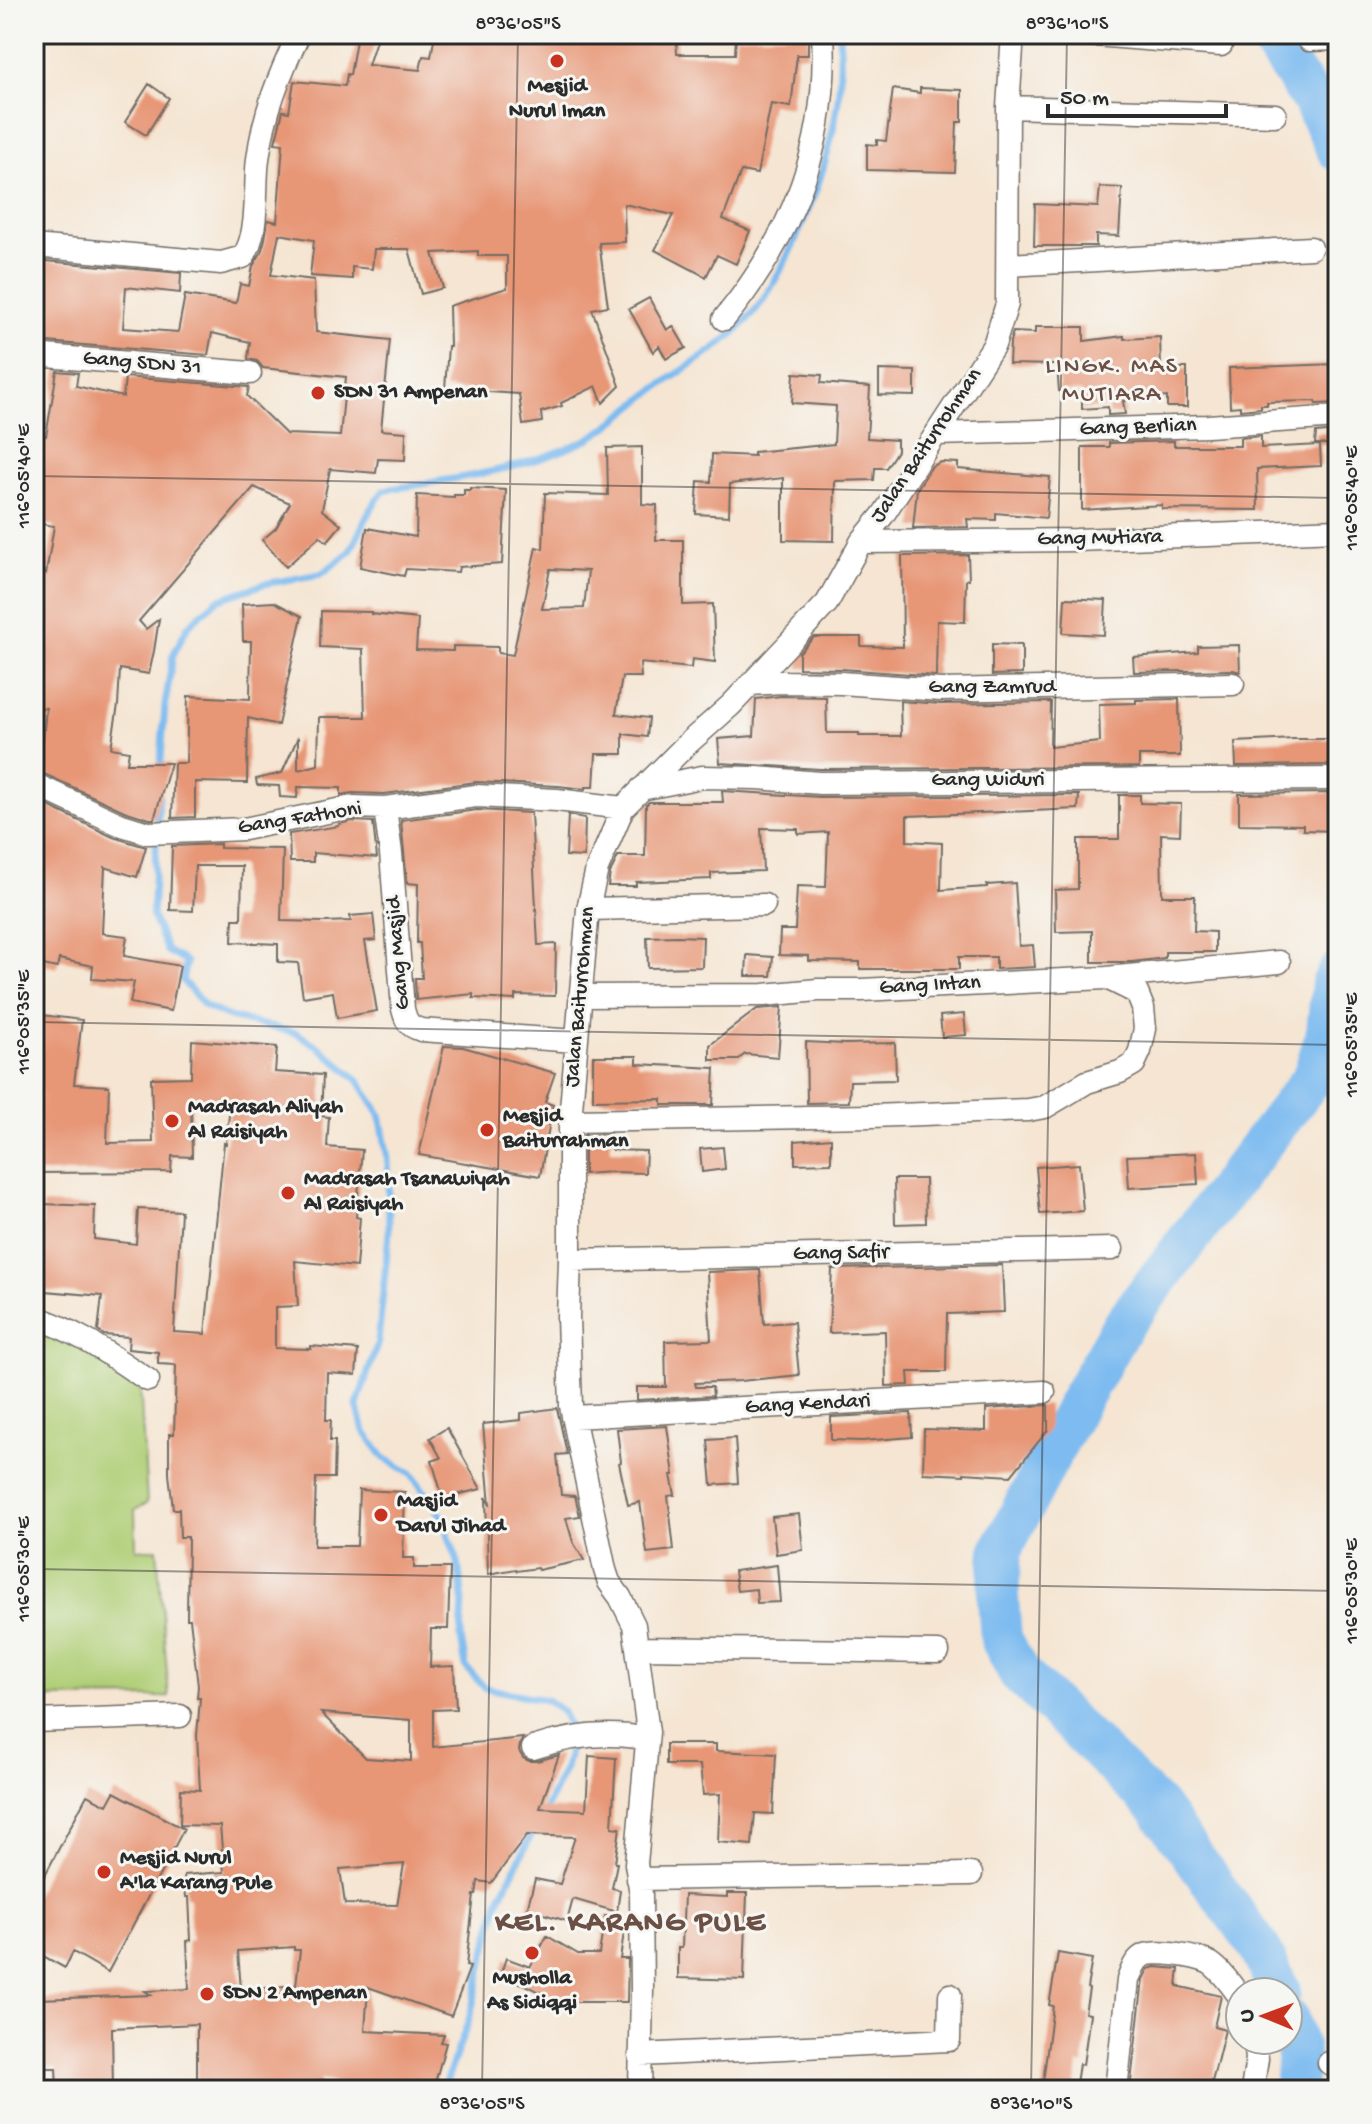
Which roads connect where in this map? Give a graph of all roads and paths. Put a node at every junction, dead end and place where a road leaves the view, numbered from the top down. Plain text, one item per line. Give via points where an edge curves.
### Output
1 (299, 34) edge
2 (823, 34) edge
3 (1013, 34) edge
4 (1082, 34) edge
5 (1338, 39) edge
6 (1309, 40) dead end
7 (1221, 45) dead end
8 (1008, 107) junction
9 (1275, 115) dead end
10 (34, 246) edge
11 (1311, 248) dead end
12 (1008, 265) junction
13 (724, 319) dead end
14 (34, 355) edge
15 (250, 373) dead end
16 (1338, 417) edge
17 (937, 434) junction
18 (1338, 530) edge
19 (861, 542) junction
20 (751, 684) junction
21 (1233, 684) dead end
22 (1338, 779) edge
23 (34, 784) edge
24 (640, 789) junction
25 (385, 808) junction
26 (623, 808) junction
27 (764, 905) dead end
28 (588, 909) junction
29 (1279, 962) dead end
30 (1106, 978) junction
31 (580, 996) junction
32 (575, 1041) junction
33 (570, 1121) junction
34 (1112, 1249) dead end
35 (570, 1260) junction
36 (34, 1317) edge
37 (148, 1380) dead end
38 (1044, 1392) dead end
39 (573, 1417) junction
40 (638, 1648) junction
41 (938, 1652) dead end
42 (180, 1716) dead end
43 (34, 1721) edge
44 (647, 1739) junction
45 (533, 1748) dead end
46 (971, 1874) dead end
47 (638, 1879) junction
48 (1224, 1977) edge
49 (950, 1995) dead end
50 (640, 2055) junction
51 (1257, 2056) edge
52 (640, 2090) edge
53 (1116, 2090) edge
54 (1252, 2090) edge

1 - 10 street via 276,82 265,122 251,241 243,257 221,263
2 - 13 street via 823,99 802,188 777,244
3 - 8 street, Jalan Baiturrohman
4 - 7 street
5 - 6 street
8 - 9 street
8 - 12 street, Jalan Baiturrohman
11 - 12 street
12 - 17 street, Jalan Baiturrohman via 1007,304 994,345
14 - 15 street, Gang SDN 31
16 - 17 street, Gang Berlian
17 - 19 street, Jalan Baiturrohman
18 - 19 street, Gang Mutiara
19 - 20 street, Jalan Baiturrohman via 827,603
20 - 21 street, Gang Zamrud via 941,690
20 - 24 street, Jalan Baiturrohman
22 - 24 street, Gang Widuri via 820,783 702,777
23 - 25 street, Gang Fathoni via 119,824 157,833 244,829 352,807
24 - 26 street, Jalan Baiturrohman
25 - 26 street, Gang Fathoni via 476,796
25 - 32 street, Gang Masjid via 406,1021 421,1030
26 - 28 street, Jalan Baiturrohman via 597,869
27 - 28 street
28 - 31 street, Jalan Baiturrohman
29 - 30 street, Gang Intan
30 - 31 street, Gang Intan via 764,995
30 - 33 street via 1137,993 1143,1008 1145,1029 1134,1064 1087,1082 1045,1107
31 - 32 street, Jalan Baiturrohman
32 - 33 street, Jalan Baiturrohman
33 - 35 street, Jalan Baiturrohman
34 - 35 street, Gang Safir
35 - 39 street, Jalan Baiturrohman
36 - 37 street via 69,1330
38 - 39 street, Gang Kendari
39 - 40 street, Jalan Baiturrohman via 605,1570 634,1625
40 - 41 street
40 - 44 street, Jalan Baiturrohman
42 - 43 street
44 - 45 street via 606,1734
44 - 47 street, Jalan Baiturrohman
46 - 47 street
47 - 50 street, Jalan Baiturrohman
48 - 53 street via 1209,1962 1164,1953 1141,1956 1128,1980
49 - 50 street via 949,2040
50 - 52 street, Jalan Baiturrohman
51 - 54 street

